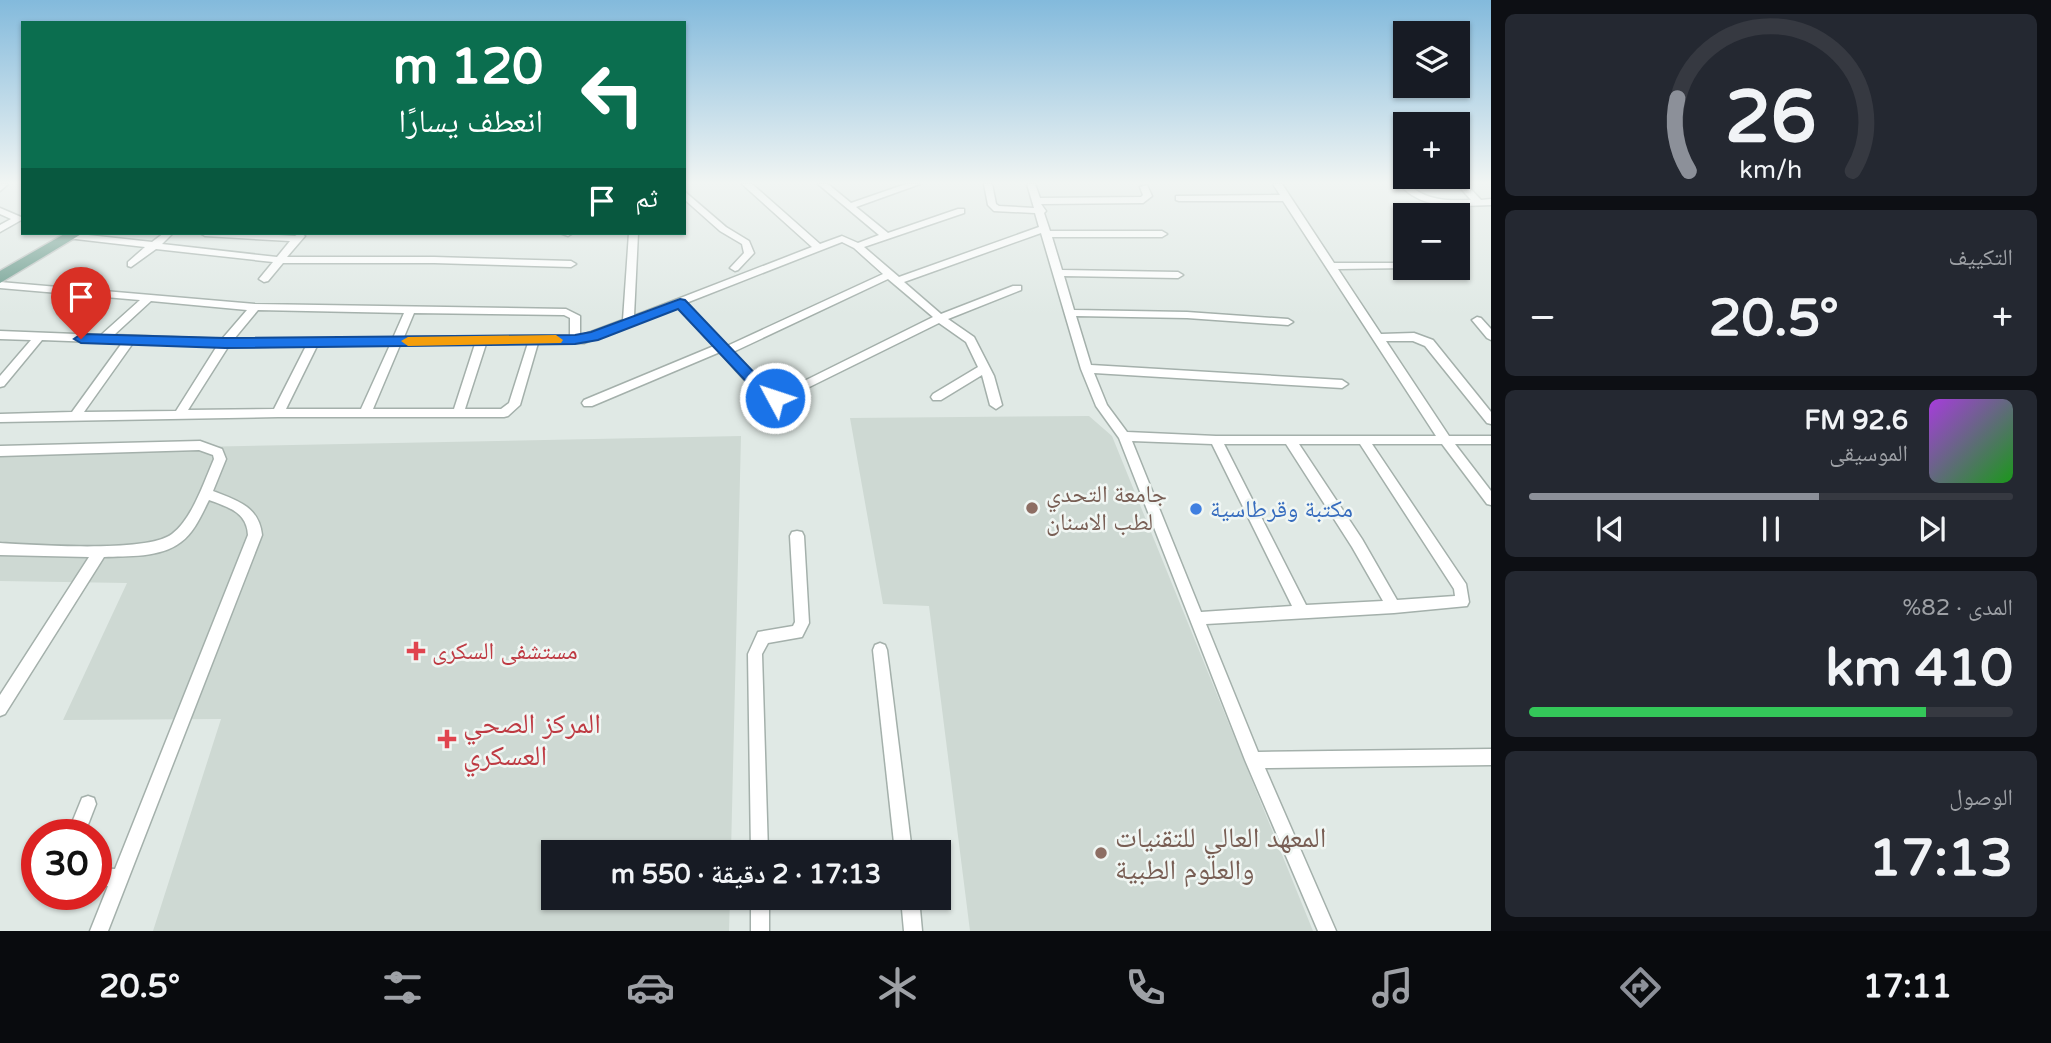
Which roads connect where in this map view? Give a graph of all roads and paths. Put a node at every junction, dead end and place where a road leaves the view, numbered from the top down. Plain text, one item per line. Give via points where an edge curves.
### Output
1 (721, 227) edge
2 (796, 227) edge
3 (876, 227) edge
4 (912, 227) edge
5 (1045, 227) edge
6 (1305, 227) edge
7 (1046, 231) junction
8 (1162, 234) dead end
9 (73, 235) edge
10 (166, 235) edge
11 (268, 235) edge
12 (633, 235) edge
13 (300, 236) edge
14 (886, 236) junction
15 (152, 246) junction
16 (857, 246) junction
17 (818, 247) junction
18 (280, 260) junction
19 (131, 264) dead end
20 (571, 264) dead end
21 (1329, 266) junction
22 (1393, 267) edge
23 (735, 268) dead end
24 (1059, 272) junction
25 (1178, 275) dead end
26 (893, 277) junction
27 (0, 278) edge
28 (264, 279) dead end
29 (0, 285) edge
30 (1017, 288) dead end
31 (149, 298) junction
32 (680, 303) junction
33 (255, 307) junction
34 (411, 308) junction
35 (1071, 313) junction
36 (940, 318) junction
37 (1477, 320) dead end
38 (1288, 322) dead end
39 (628, 323) junction
40 (0, 335) edge
41 (1491, 336) edge
42 (39, 337) junction
43 (1377, 338) junction
44 (102, 340) junction
45 (482, 340) junction
46 (534, 340) junction
47 (575, 340) junction
48 (129, 341) junction
49 (399, 341) junction
50 (313, 342) junction
51 (225, 343) junction
52 (724, 349) junction
53 (983, 369) junction
54 (1087, 369) junction
55 (0, 383) edge
56 (1342, 384) dead end
57 (937, 397) dead end
58 (588, 403) dead end
59 (996, 405) dead end
60 (278, 413) junction
61 (458, 413) junction
62 (365, 414) junction
63 (179, 415) junction
64 (0, 418) edge
65 (74, 418) junction
66 (1491, 421) edge
67 (1124, 436) junction
68 (1289, 439) junction
69 (1216, 440) junction
70 (1363, 440) junction
71 (1491, 440) edge
72 (1446, 441) junction
73 (0, 451) edge
74 (205, 493) junction
75 (1491, 500) edge
76 (797, 536) dead end
77 (0, 549) edge
78 (100, 551) junction
79 (1394, 607) junction
80 (1302, 612) junction
81 (1198, 618) junction
82 (880, 650) dead end
83 (0, 709) edge
84 (1491, 757) edge
85 (1253, 760) junction
86 (88, 804) dead end
87 (82, 819) edge
88 (759, 840) edge
89 (903, 840) edge
90 (112, 878) edge
91 (121, 878) junction
92 (760, 910) edge
93 (911, 910) edge
94 (99, 931) edge
95 (760, 931) edge
96 (914, 931) edge
97 (1327, 931) edge

1 - 23 street via 746,243 749,253
2 - 17 street
3 - 14 street
4 - 14 street
5 - 7 street
6 - 21 street
7 - 8 street
7 - 24 street
7 - 26 street
9 - 15 street
9 - 27 main road
10 - 15 street
11 - 13 street
12 - 39 street
13 - 18 street
14 - 16 street
15 - 18 street
15 - 19 street
16 - 17 street via 842,239
16 - 26 street
17 - 32 street
18 - 20 street
18 - 28 street
21 - 22 street
21 - 43 street
24 - 25 street
24 - 35 street
26 - 36 street
26 - 52 street
29 - 31 street
30 - 36 street
31 - 33 street
31 - 44 street
32 - 39 street
32 - 52 street
33 - 34 street
33 - 51 street
34 - 47 street via 571,313 575,316
34 - 49 street
35 - 38 street
35 - 54 street
36 - 52 street via 779,398 762,390
36 - 53 street via 972,342
37 - 41 street
39 - 47 street
40 - 42 street
42 - 44 street
42 - 55 street
43 - 66 street via 1429,343
43 - 72 street
44 - 48 street
45 - 46 street
45 - 49 street
45 - 61 street
46 - 47 street
46 - 61 street via 512,409
48 - 51 street
48 - 65 street
49 - 50 street
49 - 62 street
50 - 51 street
50 - 60 street
51 - 63 street
52 - 58 street
53 - 57 street
53 - 59 street
54 - 56 street
54 - 67 street via 1102,406
60 - 62 street
60 - 63 street
61 - 62 street
63 - 65 street
64 - 65 street
67 - 69 street
67 - 81 street
68 - 69 street
68 - 70 street
68 - 79 street
69 - 80 street
70 - 72 street
70 - 79 street via 1411,508 1463,596 1462,602 1455,604
71 - 72 street
72 - 75 street
73 - 74 street via 210,447 220,459
74 - 78 street via 178,538 168,545
74 - 91 street via 247,511 256,523 255,535
76 - 88 street via 800,628 791,634 763,637 755,654
77 - 78 street
78 - 83 street
79 - 80 street
80 - 81 street
81 - 85 street
82 - 89 street
84 - 85 street
85 - 97 street
86 - 87 street
90 - 91 street
91 - 94 street
92 - 95 street
93 - 96 street

